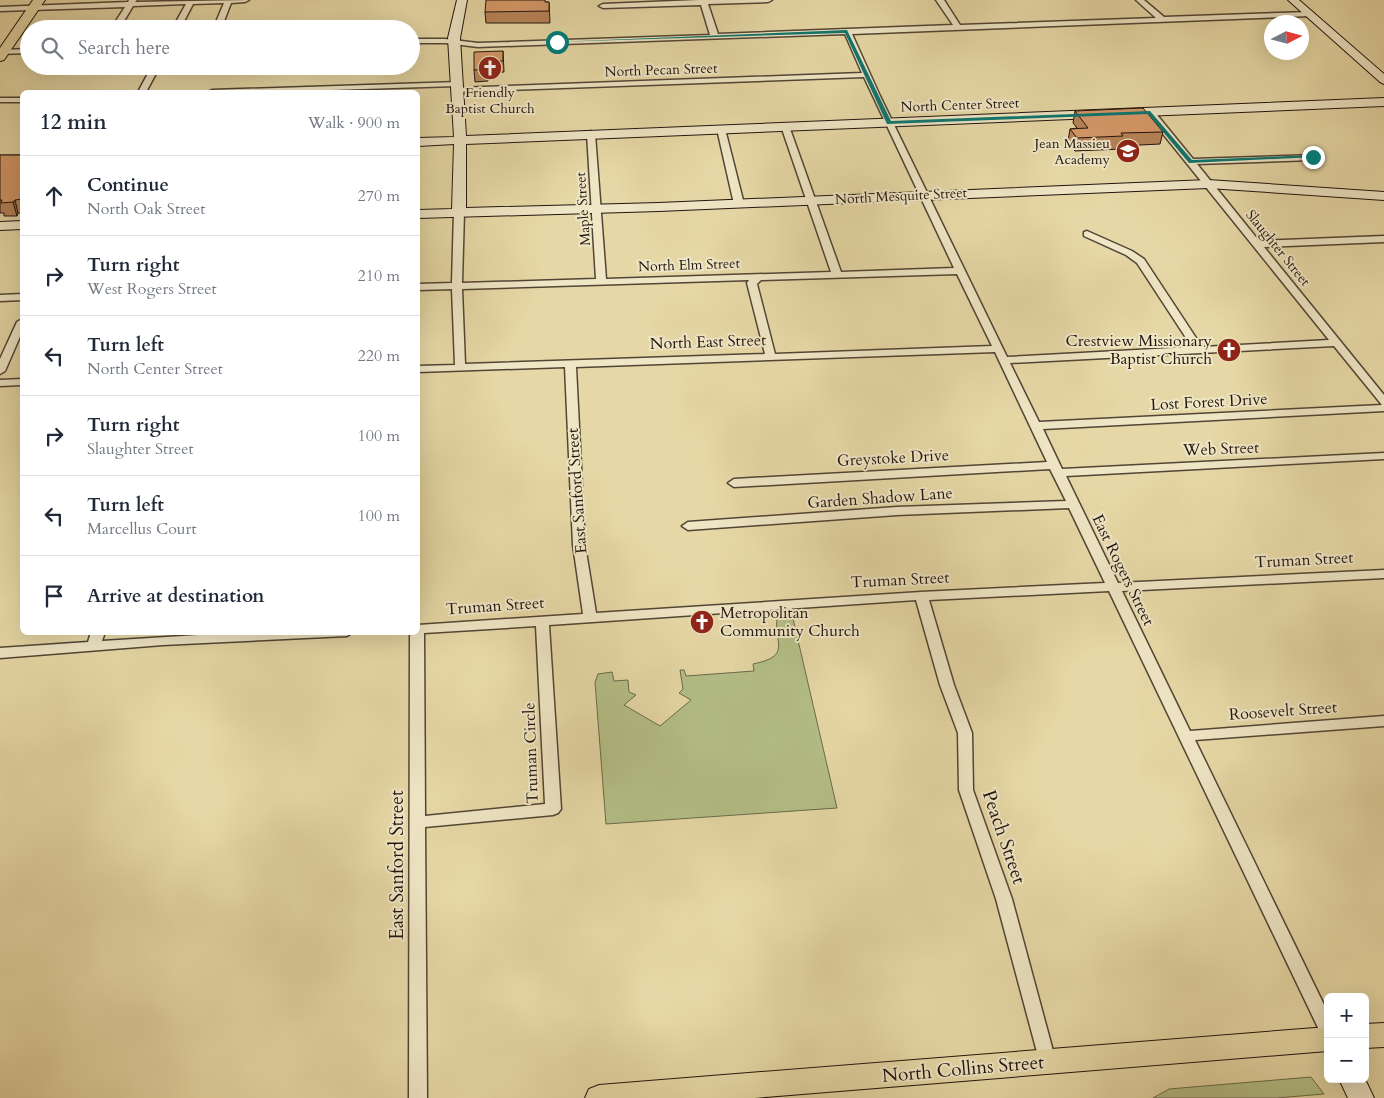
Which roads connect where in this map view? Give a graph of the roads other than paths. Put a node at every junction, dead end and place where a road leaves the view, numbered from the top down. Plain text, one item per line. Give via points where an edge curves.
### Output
1 (244, 0) edge
2 (462, 0) edge
3 (768, 0) edge
4 (940, 0) edge
5 (1140, 0) edge
6 (1293, 0) edge
7 (228, 1) junction
8 (703, 1) edge
9 (191, 2) edge
10 (131, 3) edge
11 (36, 4) edge
12 (603, 6) dead end
13 (0, 9) edge
14 (1310, 14) junction
15 (25, 20) edge
16 (120, 20) edge
17 (181, 20) edge
18 (221, 20) edge
19 (1162, 20) junction
20 (20, 27) edge
21 (958, 27) junction
22 (847, 32) junction
23 (715, 36) junction
24 (420, 41) edge
25 (455, 42) junction
26 (20, 52) edge
27 (1, 54) edge
28 (151, 75) edge
29 (867, 75) junction
30 (1384, 80) edge
31 (456, 87) junction
32 (143, 90) edge
33 (310, 90) edge
34 (0, 100) edge
35 (20, 100) edge
36 (1384, 102) edge
37 (1150, 112) junction
38 (889, 122) junction
39 (785, 126) junction
40 (721, 129) junction
41 (591, 134) junction
42 (460, 140) junction
43 (420, 142) edge
44 (1313, 157) dead end
45 (1190, 162) junction
46 (1208, 184) junction
47 (924, 194) junction
48 (1384, 196) edge
49 (811, 200) junction
50 (739, 204) junction
51 (597, 209) junction
52 (459, 212) junction
53 (420, 214) edge
54 (20, 225) edge
55 (0, 226) edge
56 (1087, 234) dead end
57 (1384, 239) edge
58 (1257, 244) junction
59 (961, 271) junction
60 (837, 274) junction
61 (760, 276) junction
62 (601, 282) junction
63 (457, 286) junction
64 (420, 287) edge
65 (20, 297) edge
66 (0, 298) edge
67 (20, 326) edge
68 (1337, 343) junction
69 (1200, 351) junction
70 (1002, 355) junction
71 (771, 357) junction
72 (570, 363) junction
73 (460, 367) junction
74 (420, 370) edge
75 (0, 371) edge
76 (20, 382) edge
77 (0, 383) edge
78 (1384, 402) edge
79 (1384, 408) edge
80 (1036, 426) junction
81 (1384, 456) edge
82 (1056, 469) junction
83 (734, 483) dead end
84 (1074, 504) junction
85 (688, 526) dead end
86 (1384, 574) edge
87 (1114, 588) junction
88 (921, 596) junction
89 (590, 617) junction
90 (542, 621) junction
91 (420, 629) edge
92 (97, 635) edge
93 (292, 635) edge
94 (417, 635) edge
95 (94, 646) junction
96 (0, 653) edge
97 (1384, 721) edge
98 (1186, 736) junction
99 (416, 822) junction
100 (1324, 1023) edge
101 (1384, 1035) edge
102 (1369, 1036) edge
103 (1324, 1040) edge
104 (1047, 1062) junction
105 (1354, 1083) edge
106 (418, 1098) edge
107 (599, 1098) edge
108 (1361, 1098) edge

1 - 7 street
2 - 25 main road
3 - 8 street
4 - 21 street
5 - 19 street
6 - 14 main road
7 - 9 street
7 - 18 street
8 - 12 street
8 - 23 street
9 - 10 street
9 - 17 street
10 - 11 street
10 - 16 street
11 - 13 street
11 - 15 main road
14 - 19 street
14 - 30 main road
19 - 21 street
20 - 27 main road
21 - 22 street
22 - 23 street
22 - 29 street, East Rogers Street
23 - 25 street via 487,44
24 - 25 street
25 - 31 main road
26 - 27 street
28 - 32 street
29 - 31 street, North Pecan Street
29 - 38 street, East Rogers Street
31 - 33 street, North Pecan Street
31 - 42 main road
34 - 35 street
36 - 37 main road, North Center Street
37 - 38 main road, North Center Street
37 - 45 street, Slaughter Street
38 - 39 main road, North Center Street
38 - 47 street, East Rogers Street
39 - 40 main road, North Center Street
39 - 49 street
40 - 41 main road, North Center Street
40 - 50 street
41 - 42 main road, North Center Street
41 - 51 street, Maple Street
42 - 43 main road, North Center Street
42 - 52 main road
44 - 45 street
45 - 46 street, Slaughter Street
46 - 47 main road, North Mesquite Street
46 - 48 main road, North Mesquite Street
46 - 58 street, Slaughter Street
47 - 49 main road, North Mesquite Street
47 - 59 street, East Rogers Street
49 - 50 main road, North Mesquite Street
49 - 60 street
50 - 51 main road, North Mesquite Street
51 - 52 main road, North Mesquite Street
51 - 62 street, Maple Street
52 - 53 main road, North Mesquite Street
52 - 63 street
54 - 55 main road
56 - 69 street via 1142,261
57 - 58 street
58 - 68 street, Slaughter Street
59 - 60 street, North Elm Street
59 - 70 street, East Rogers Street
60 - 61 street, North Elm Street
61 - 62 street, North Elm Street
61 - 71 street via 752,283
62 - 63 street, North Elm Street
63 - 64 street, North Elm Street
63 - 73 street
65 - 66 street
67 - 75 street
68 - 69 street, North East Street
68 - 78 street, Slaughter Street
69 - 70 street, North East Street
70 - 71 street, North East Street
70 - 80 street, East Rogers Street
71 - 72 street, North East Street
72 - 73 street, North East Street
72 - 89 street, East Sanford Street via 579,545
73 - 74 street, North East Street
76 - 77 street
79 - 80 street, Lost Forest Drive
80 - 82 street, East Rogers Street
81 - 82 street, Web Street
82 - 83 street, Greystoke Drive
82 - 84 street, East Rogers Street
84 - 85 street, Garden Shadow Lane via 896,511
84 - 87 street, East Rogers Street
86 - 87 street, Truman Street
87 - 88 street, Truman Street
87 - 98 street, East Rogers Street
88 - 89 street, Truman Street
88 - 104 street, Peach Street via 965,733 966,790 1004,898
89 - 90 street, Truman Street
90 - 91 street, Truman Street
90 - 99 street, Truman Circle via 553,809
92 - 95 street
93 - 95 street
94 - 99 street, East Sanford Street
95 - 96 street
97 - 98 street, Roosevelt Street
98 - 100 street, East Rogers Street
99 - 106 street, East Sanford Street
101 - 102 main road
103 - 104 main road, North Collins Street
104 - 107 main road, North Collins Street
105 - 108 main road

